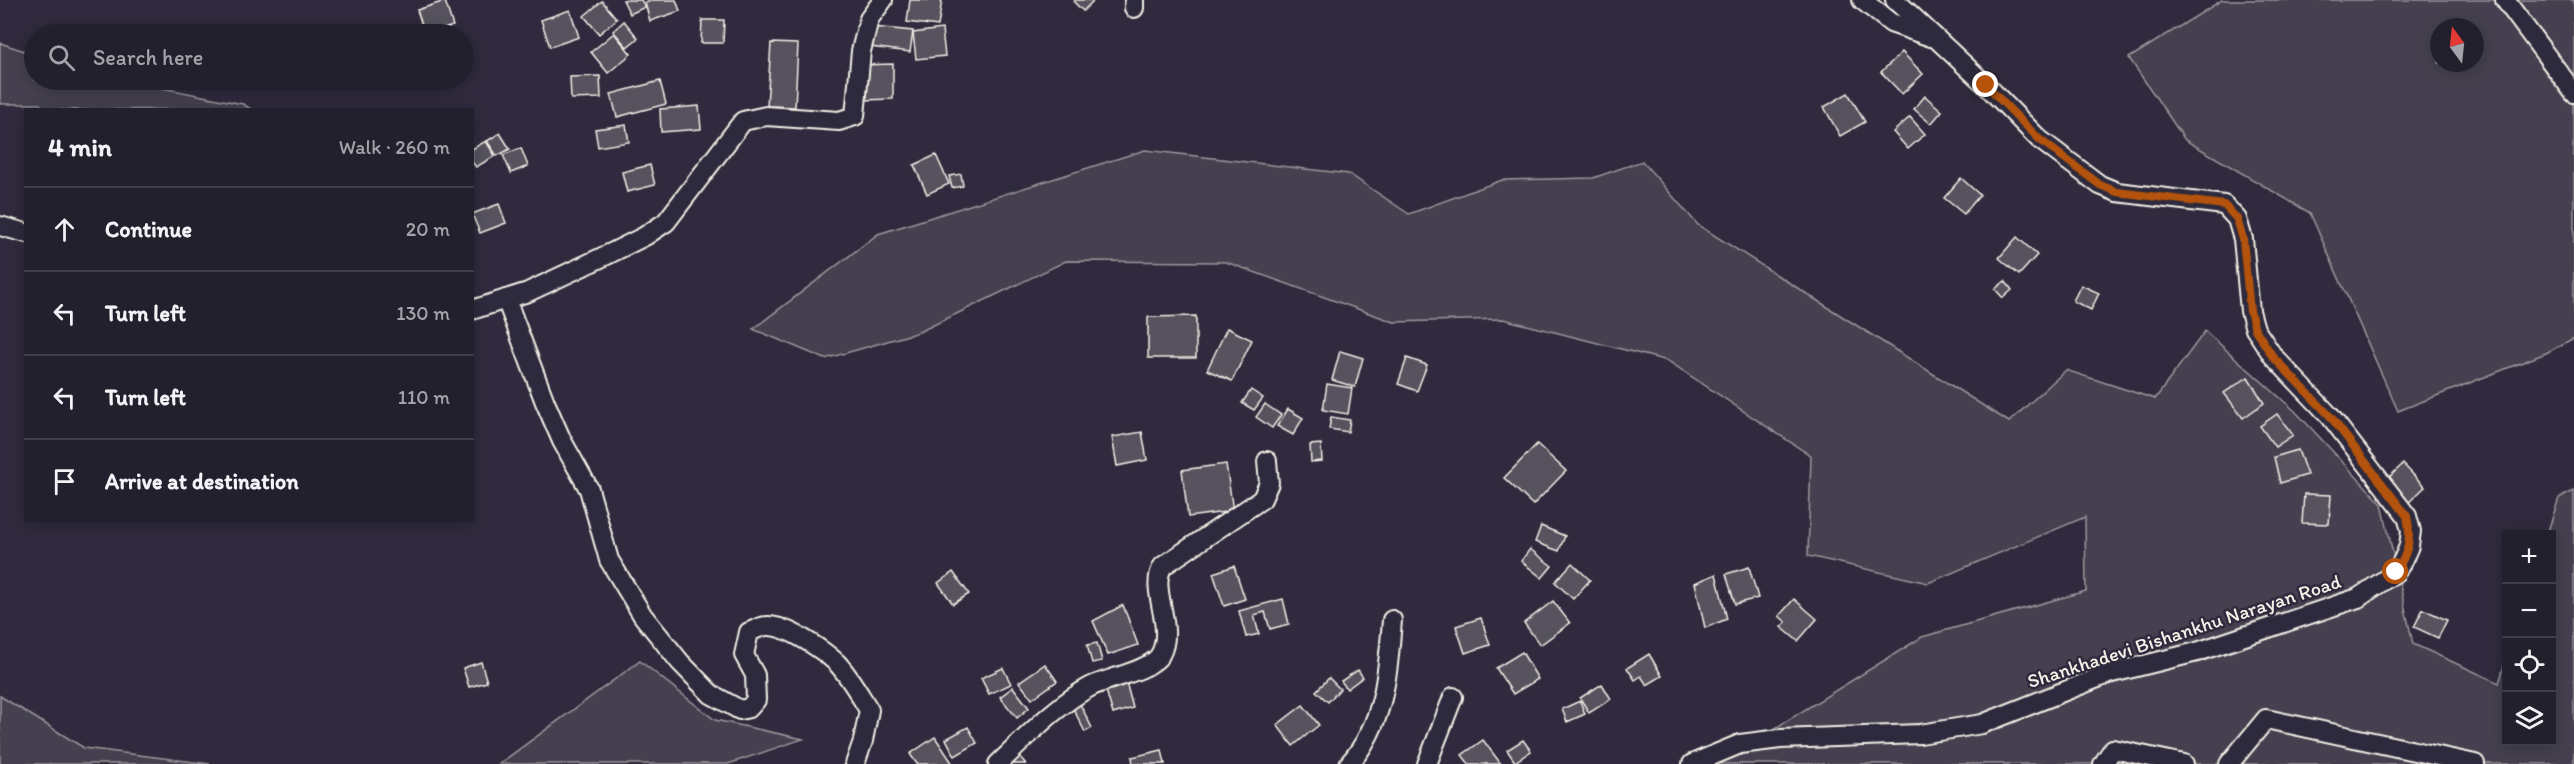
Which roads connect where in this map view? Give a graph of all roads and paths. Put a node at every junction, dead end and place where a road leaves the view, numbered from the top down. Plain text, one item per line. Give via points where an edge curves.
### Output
1 (884, 0) edge
2 (1862, 0) edge
3 (1895, 0) edge
4 (2505, 0) edge
5 (1938, 40) junction
6 (2574, 93) edge
7 (0, 226) edge
8 (24, 232) edge
9 (506, 298) junction
10 (474, 309) edge
11 (1267, 461) dead end
12 (1392, 620) dead end
13 (1453, 697) dead end
14 (855, 764) edge
15 (998, 764) edge
16 (1349, 764) edge
17 (1427, 764) edge
18 (1692, 764) edge
19 (2103, 764) edge
20 (2184, 764) edge
21 (2229, 764) edge
22 (2475, 764) edge

1 - 9 street via 869,19 861,51 855,116 840,121 766,116 743,121 666,222 611,253 528,292
2 - 5 street via 1891,23
3 - 5 street, Shankhadevi Bishankhu Narayan Road
4 - 6 street
5 - 18 street, Shankhadevi Bishankhu Narayan Road via 2039,139 2100,185 2117,192 2224,205 2237,219 2243,239 2255,329 2273,357 2330,416 2407,516 2409,546 2396,572 2358,598 2197,652 2109,674 1982,724 1920,734 1740,744
7 - 8 street
9 - 10 street
9 - 14 street via 554,421 589,489 609,560 643,616 711,694 740,710 749,708 756,700 755,675 744,655 749,632 766,626 787,629 811,645 836,663 869,710
11 - 15 street via 1269,483 1262,499 1163,566 1157,575 1166,638 1159,656 1143,667 1090,687 1064,704
12 - 16 street via 1388,676 1380,711
13 - 17 street
19 - 20 street via 2113,749
21 - 22 street via 2266,718

